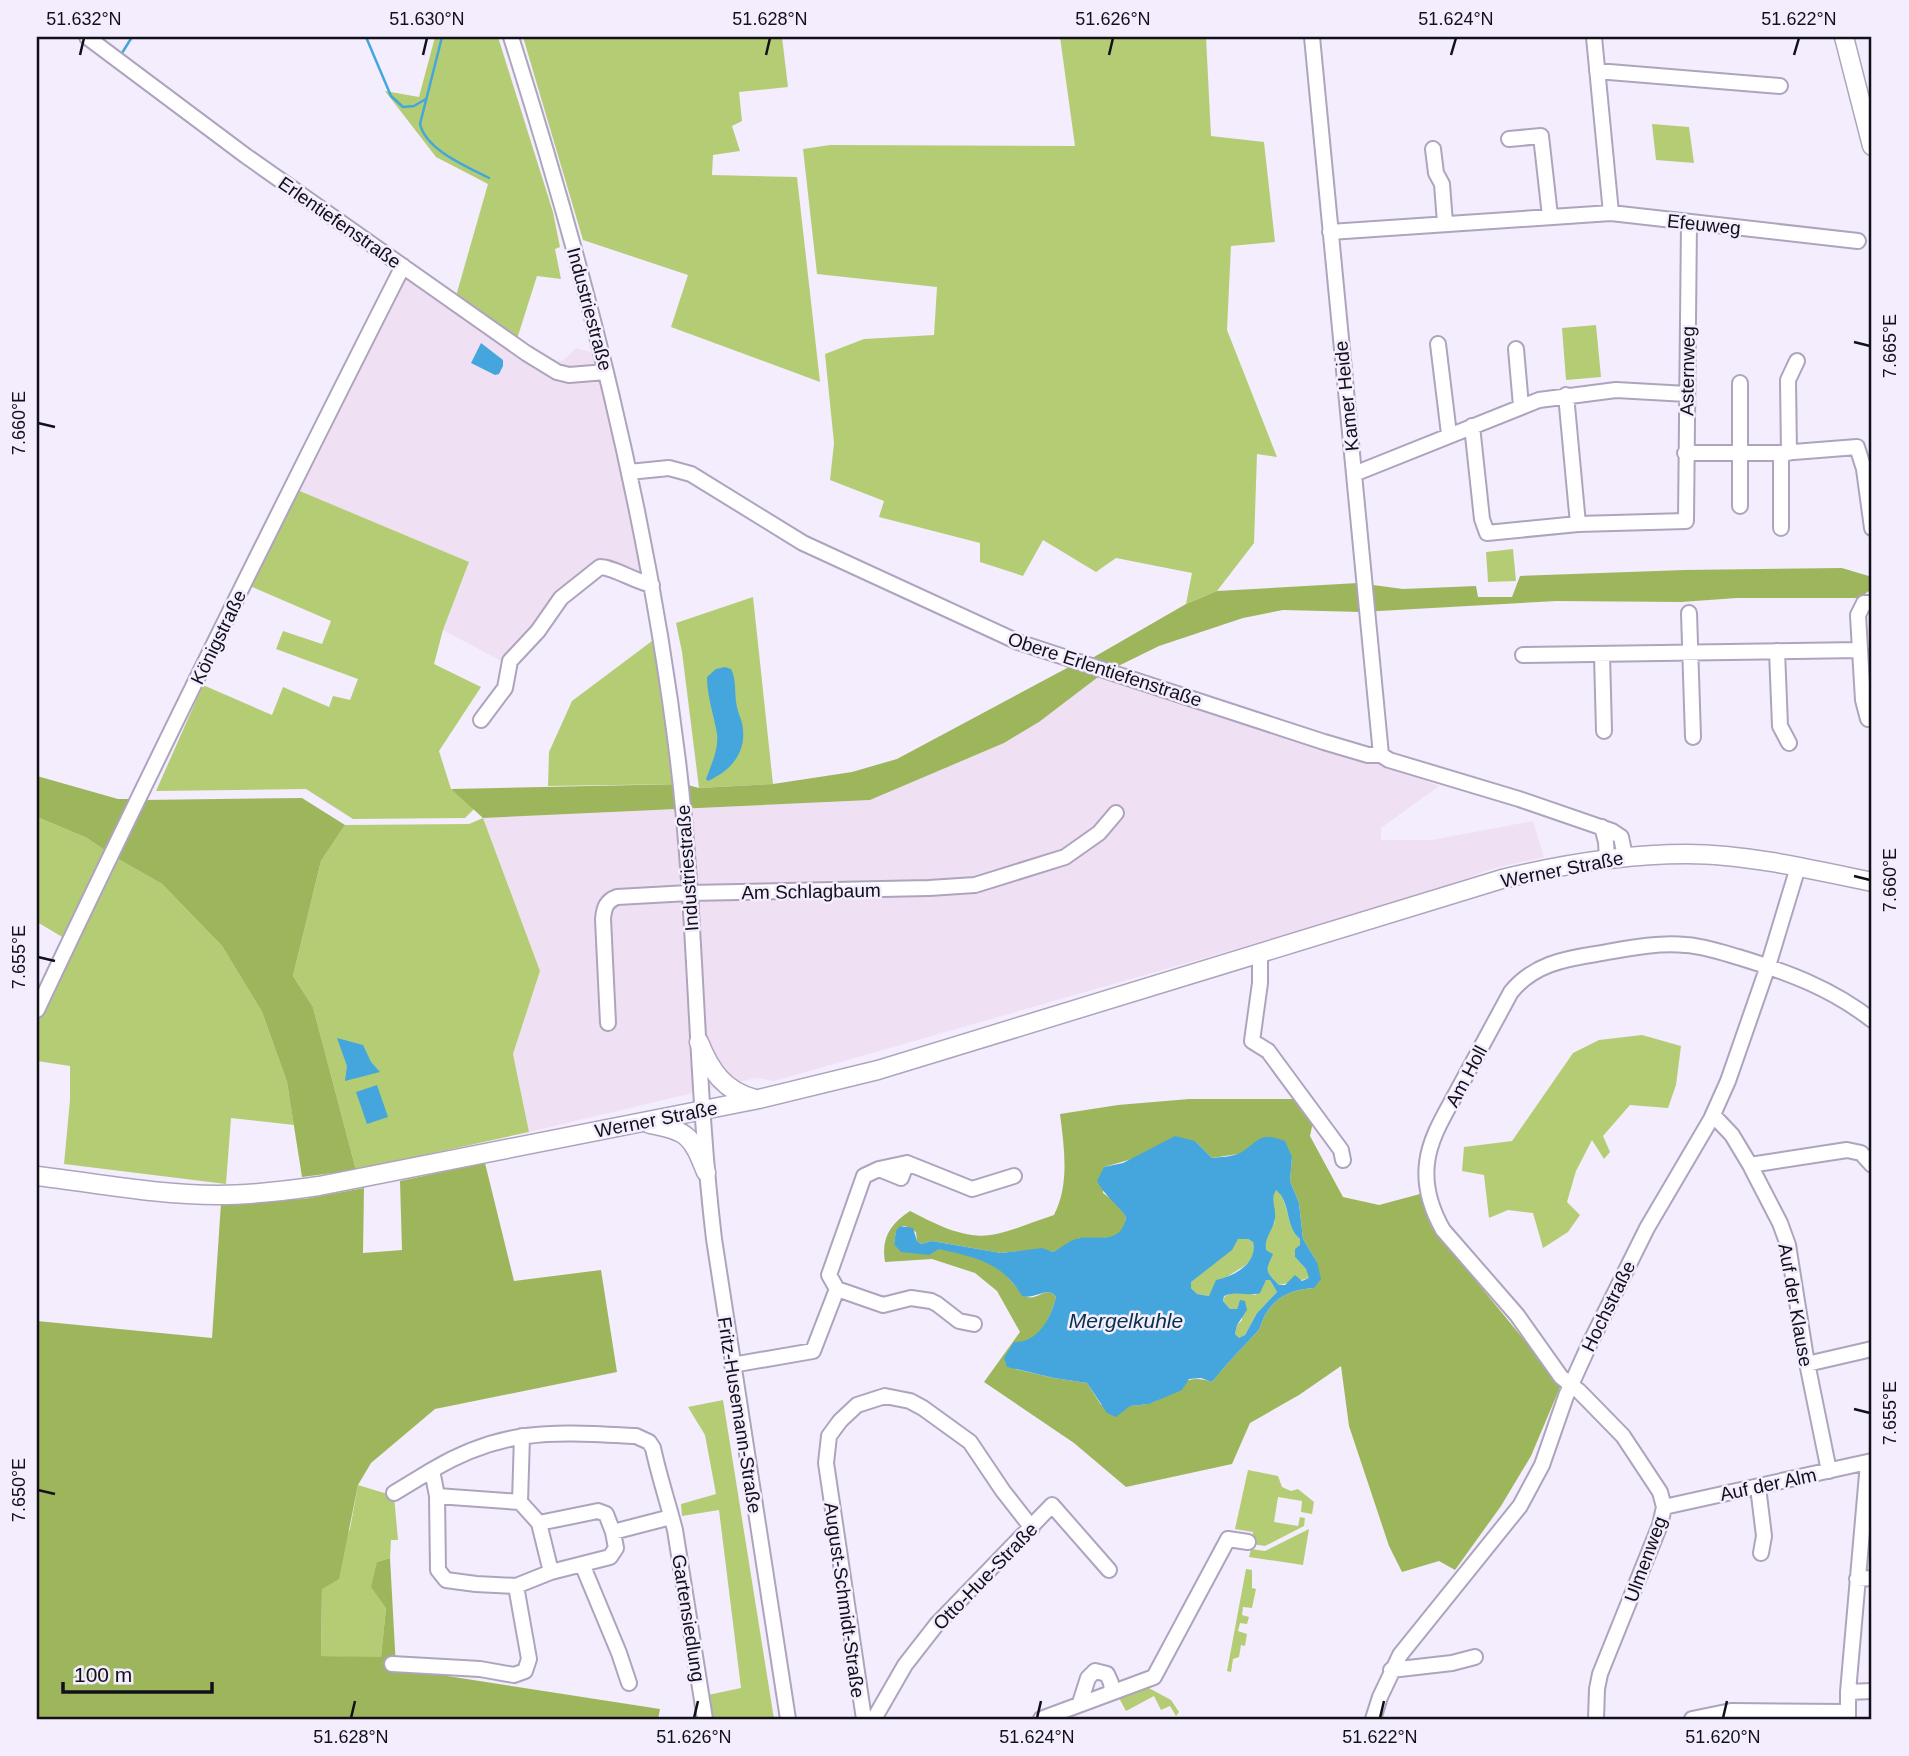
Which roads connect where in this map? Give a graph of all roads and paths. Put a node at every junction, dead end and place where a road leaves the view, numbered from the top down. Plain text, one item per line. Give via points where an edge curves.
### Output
1 (87, 37) edge
2 (511, 37) edge
3 (1311, 37) edge
4 (1594, 37) edge
5 (1844, 37) edge
6 (1597, 71) junction
7 (1780, 86) dead end
8 (1509, 139) dead end
9 (1872, 146) edge
10 (1433, 149) dead end
11 (1611, 213) junction
12 (1550, 216) junction
13 (1689, 222) junction
14 (1446, 223) junction
15 (1330, 232) junction
16 (1858, 241) dead end
17 (403, 266) junction
18 (1438, 344) dead end
19 (1516, 349) dead end
20 (1797, 361) dead end
21 (606, 372) junction
22 (1740, 383) dead end
23 (1687, 394) junction
24 (1566, 395) junction
25 (1521, 406) junction
26 (1472, 425) junction
27 (1449, 434) junction
28 (1685, 453) junction
29 (1741, 453) junction
30 (1785, 453) junction
31 (629, 472) junction
32 (1354, 474) junction
33 (1740, 506) dead end
34 (1578, 524) junction
35 (1781, 528) dead end
36 (1872, 528) edge
37 (652, 585) junction
38 (1872, 603) edge
39 (1689, 613) dead end
40 (1860, 650) junction
41 (1777, 651) junction
42 (1690, 652) junction
43 (1523, 655) dead end
44 (1602, 655) junction
45 (1868, 719) dead end
46 (481, 720) dead end
47 (1604, 731) dead end
48 (1693, 737) dead end
49 (1789, 743) dead end
50 (1381, 755) junction
51 (1116, 813) dead end
52 (1616, 857) junction
53 (1798, 867) junction
54 (1872, 882) edge
55 (689, 893) junction
56 (1260, 952) junction
57 (1768, 966) junction
58 (37, 1010) edge
59 (1872, 1020) edge
60 (608, 1023) dead end
61 (699, 1042) junction
62 (759, 1099) junction
63 (702, 1111) junction
64 (1713, 1115) junction
65 (640, 1122) junction
66 (1343, 1160) dead end
67 (1872, 1165) edge
68 (1750, 1166) junction
69 (706, 1172) junction
70 (37, 1176) edge
71 (1014, 1176) dead end
72 (837, 1289) junction
73 (974, 1324) dead end
74 (1872, 1349) edge
75 (1807, 1364) junction
76 (732, 1366) junction
77 (1570, 1385) junction
78 (522, 1436) junction
79 (1870, 1462) edge
80 (432, 1470) junction
81 (1829, 1471) junction
82 (1758, 1487) junction
83 (394, 1493) dead end
84 (437, 1496) junction
85 (520, 1502) junction
86 (1664, 1507) junction
87 (671, 1517) junction
88 (539, 1523) junction
89 (1032, 1528) junction
90 (613, 1532) junction
91 (1248, 1542) dead end
92 (1761, 1553) dead end
93 (582, 1564) junction
94 (1109, 1570) dead end
95 (551, 1572) junction
96 (1865, 1579) edge
97 (516, 1586) junction
98 (1475, 1657) dead end
99 (392, 1664) dead end
100 (1391, 1670) junction
101 (629, 1684) dead end
102 (1872, 1691) edge
103 (1112, 1692) junction
104 (1848, 1692) junction
105 (1080, 1703) junction
106 (1847, 1715) edge
107 (705, 1719) edge
108 (788, 1719) edge
109 (864, 1719) edge
110 (874, 1719) edge
111 (1041, 1719) edge
112 (1373, 1719) edge
113 (1596, 1719) edge
114 (1692, 1719) edge

1 - 17 street, Erlentiefenstraße
2 - 21 street, Industriestraße
3 - 15 street, Kamer Heide
4 - 6 street
5 - 9 main road
6 - 7 street
6 - 11 street
8 - 12 street via 1541,136
10 - 14 street
11 - 12 street, Efeuweg
11 - 13 street, Efeuweg
12 - 14 street, Efeuweg
13 - 16 street, Efeuweg
13 - 23 street, Asternweg
14 - 15 street, Efeuweg
15 - 32 street, Kamer Heide
17 - 21 street, Erlentiefenstraße via 557,372
17 - 58 street, Königstraße
18 - 27 street
19 - 25 street
20 - 30 street via 1788,380
21 - 31 street, Industriestraße
22 - 29 street
23 - 24 street via 1616,390
23 - 28 street, Asternweg
24 - 25 street
24 - 34 street
25 - 26 street
26 - 27 street
26 - 34 street via 1487,533
27 - 32 street
28 - 29 street
28 - 34 street, Asternweg via 1686,521
29 - 30 street
29 - 33 street
30 - 35 street
30 - 36 street via 1857,447
31 - 37 street, Industriestraße
31 - 50 street, Obere Erlentiefenstraße via 669,468 691,474 803,543 1018,642 1335,745
32 - 50 street, Kamer Heide
37 - 46 street via 600,567 561,598 510,661 505,688
37 - 55 street, Industriestraße via 678,764
38 - 40 street via 1864,603 1858,615
39 - 42 street
40 - 41 street
40 - 45 street
41 - 42 street
41 - 49 street via 1780,726
42 - 44 street
42 - 48 street
43 - 44 street
44 - 47 street
50 - 52 street, Obere Erlentiefenstraße via 1602,827
51 - 55 street, Am Schlagbaum via 1099,833 1065,856 975,885
52 - 53 main road, Werner Straße via 1689,853
52 - 56 main road, Werner Straße via 1502,879
53 - 54 main road, Werner Straße
53 - 57 street, Hochstraße
55 - 60 street, Am Schlagbaum via 617,897 604,909
55 - 61 street, Industriestraße
56 - 62 main road, Werner Straße via 878,1070
56 - 66 street via 1252,1041 1268,1051 1341,1150
57 - 59 street, Am Holl via 1818,985
57 - 64 street, Hochstraße
57 - 77 street, Am Holl via 1686,944 1567,958 1538,969 1511,992 1438,1128 1426,1175 1435,1217
61 - 62 main road via 719,1079 742,1095
61 - 63 street, Industriestraße
62 - 63 main road, Werner Straße
63 - 65 main road, Werner Straße
63 - 69 street, Fritz-Husemann-Straße
64 - 68 street, Auf der Klause via 1732,1135
64 - 77 street, Hochstraße via 1647,1228
65 - 69 main road via 688,1136
65 - 70 main road, Werner Straße via 263,1193 217,1195
67 - 68 street via 1861,1153 1847,1150
68 - 75 street, Auf der Klause via 1788,1245
69 - 76 street, Fritz-Husemann-Straße
71 - 72 street via 972,1189 907,1163 864,1175 829,1275
72 - 73 street via 883,1305 911,1298 931,1301 959,1321
72 - 76 street via 813,1351
74 - 75 street
75 - 81 street, Auf der Klause
76 - 108 street, Fritz-Husemann-Straße
77 - 86 street, Ulmenweg via 1623,1436 1660,1492
77 - 100 street, Hochstraße via 1542,1465 1520,1506
78 - 80 street, Gartensiedlung via 482,1444
78 - 85 street
78 - 87 street, Gartensiedlung via 561,1432 643,1438 653,1448
79 - 81 street, Auf der Alm
79 - 96 street
80 - 83 street, Gartensiedlung
80 - 84 street
81 - 82 street, Auf der Alm
82 - 86 street, Auf der Alm
82 - 92 street via 1764,1536
84 - 85 street
84 - 97 street via 438,1570 442,1578
85 - 88 street
86 - 113 street, Ulmenweg via 1653,1547 1600,1674
87 - 90 street
87 - 107 street, Gartensiedlung
88 - 90 street via 598,1511 606,1514
88 - 95 street
89 - 94 street, Otto-Hue-Straße via 1052,1505
89 - 109 street, August-Schmidt-Straße via 970,1442 923,1408 886,1396 857,1405 840,1421 826,1450 828,1481
89 - 110 street, Otto-Hue-Straße via 937,1624 905,1665
90 - 93 street via 613,1555
91 - 103 street via 1228,1539 1154,1677
93 - 95 street
93 - 101 street
95 - 97 street
96 - 104 street
97 - 99 street via 529,1659 520,1674
98 - 100 street
100 - 112 street, Hochstraße
102 - 104 street
103 - 105 street
103 - 105 street via 1107,1674 1095,1671
104 - 106 street
105 - 111 street
106 - 114 street via 1731,1712

